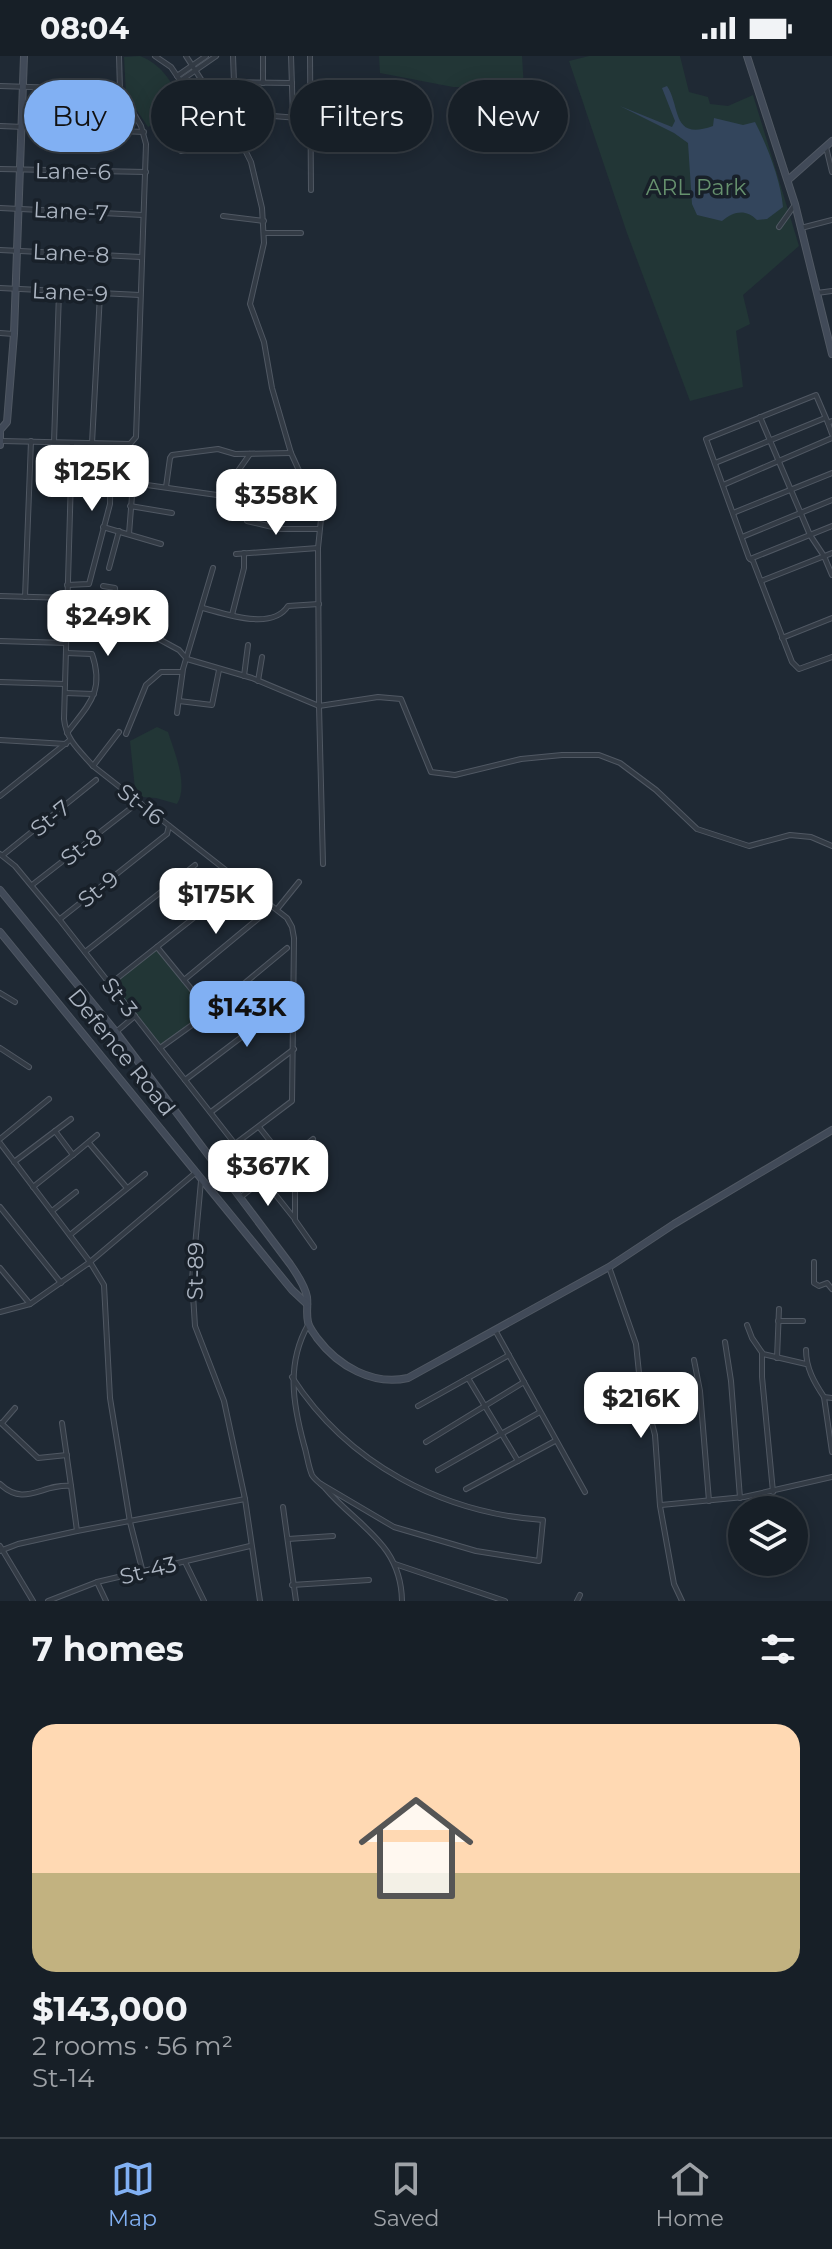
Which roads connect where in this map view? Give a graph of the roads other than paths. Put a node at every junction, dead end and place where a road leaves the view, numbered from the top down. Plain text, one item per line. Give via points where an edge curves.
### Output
1 (24, 56) edge
2 (119, 56) edge
3 (155, 56) edge
4 (186, 56) edge
5 (206, 56) edge
6 (216, 56) edge
7 (233, 56) edge
8 (263, 56) edge
9 (291, 56) edge
10 (310, 56) edge
11 (747, 56) edge
12 (194, 68) junction
13 (178, 78) joint
14 (120, 80) edge
15 (202, 80) edge
16 (234, 80) edge
17 (263, 80) edge
18 (292, 80) edge
19 (310, 80) edge
20 (0, 86) edge
21 (23, 86) junction
22 (135, 116) edge
23 (0, 126) edge
24 (22, 127) junction
25 (144, 132) junction
26 (832, 141) edge
27 (826, 147) junction
28 (246, 152) edge
29 (311, 152) edge
30 (0, 169) edge
31 (20, 170) junction
32 (146, 172) junction
33 (832, 172) edge
34 (788, 180) junction
35 (311, 190) dead end
36 (795, 204) junction
37 (0, 208) edge
38 (18, 208) junction
39 (143, 215) junction
40 (223, 216) dead end
41 (832, 220) edge
42 (264, 221) junction
43 (779, 227) dead end
44 (801, 228) junction
45 (264, 233) junction
46 (301, 233) dead end
47 (0, 250) edge
48 (17, 251) junction
49 (141, 257) junction
50 (0, 288) edge
51 (15, 288) junction
52 (832, 291) edge
53 (59, 292) junction
54 (817, 293) junction
55 (100, 294) junction
56 (140, 295) junction
57 (0, 333) edge
58 (14, 334) junction
59 (832, 354) edge
60 (760, 417) junction
61 (828, 421) edge
62 (832, 436) edge
63 (0, 437) edge
64 (771, 440) junction
65 (31, 441) junction
66 (54, 442) junction
67 (72, 443) junction
68 (92, 443) junction
69 (111, 444) junction
70 (291, 453) junction
71 (145, 454) dead end
72 (250, 454) junction
73 (780, 461) junction
74 (715, 463) junction
75 (832, 473) edge
76 (140, 483) junction
77 (723, 485) junction
78 (166, 487) junction
79 (791, 489) junction
80 (228, 490) junction
81 (311, 500) junction
82 (832, 500) edge
83 (130, 506) junction
84 (801, 512) junction
85 (172, 513) dead end
86 (733, 513) junction
87 (247, 521) dead end
88 (832, 526) edge
89 (103, 527) junction
90 (319, 529) junction
91 (119, 531) junction
92 (129, 534) junction
93 (810, 535) junction
94 (741, 537) junction
95 (161, 544) dead end
96 (318, 548) junction
97 (244, 553) junction
98 (832, 553) edge
99 (236, 554) dead end
100 (824, 556) junction
101 (750, 559) junction
102 (109, 568) dead end
103 (213, 568) dead end
104 (832, 575) edge
105 (761, 581) junction
106 (67, 585) junction
107 (103, 586) dead end
108 (0, 596) edge
109 (25, 597) junction
110 (67, 597) junction
111 (116, 602) junction
112 (133, 602) dead end
113 (319, 604) junction
114 (202, 608) junction
115 (148, 609) dead end
116 (232, 615) junction
117 (832, 618) edge
118 (78, 620) dead end
119 (107, 627) junction
120 (140, 633) junction
121 (782, 638) junction
122 (0, 641) edge
123 (66, 643) junction
124 (248, 645) dead end
125 (66, 653) junction
126 (262, 657) dead end
127 (832, 657) edge
128 (187, 659) junction
129 (219, 670) junction
130 (182, 672) junction
131 (244, 676) junction
132 (258, 681) junction
133 (0, 682) edge
134 (65, 684) junction
135 (65, 693) junction
136 (95, 694) junction
137 (179, 701) junction
138 (319, 706) junction
139 (177, 713) dead end
140 (119, 732) dead end
141 (67, 733) junction
142 (126, 734) dead end
143 (0, 740) edge
144 (68, 742) junction
145 (93, 766) junction
146 (96, 780) dead end
147 (0, 796) edge
148 (131, 808) dead end
149 (169, 826) junction
150 (832, 846) edge
151 (2, 854) edge
152 (323, 864) dead end
153 (195, 865) dead end
154 (299, 882) dead end
155 (32, 886) junction
156 (0, 890) edge
157 (229, 890) dead end
158 (277, 909) junction
159 (265, 913) dead end
160 (59, 919) junction
161 (0, 932) edge
162 (157, 947) junction
163 (287, 948) dead end
164 (85, 952) junction
165 (184, 980) junction
166 (110, 984) junction
167 (0, 993) edge
168 (294, 997) junction
169 (15, 1002) dead end
170 (210, 1012) junction
171 (135, 1016) junction
172 (116, 1032) junction
173 (0, 1048) edge
174 (160, 1048) junction
175 (294, 1049) junction
176 (29, 1067) dead end
177 (185, 1080) junction
178 (49, 1099) dead end
179 (211, 1112) junction
180 (71, 1119) dead end
181 (259, 1127) junction
182 (832, 1130) edge
183 (55, 1131) junction
184 (97, 1135) dead end
185 (313, 1139) dead end
186 (0, 1141) edge
187 (89, 1143) junction
188 (237, 1144) joint
189 (295, 1154) junction
190 (73, 1155) junction
191 (286, 1161) junction
192 (14, 1162) junction
193 (145, 1174) dead end
194 (199, 1175) junction
195 (263, 1179) junction
196 (33, 1187) junction
197 (127, 1188) junction
198 (76, 1192) dead end
199 (241, 1197) junction
200 (0, 1207) edge
201 (52, 1211) junction
202 (295, 1220) junction
203 (70, 1235) junction
204 (314, 1247) dead end
205 (90, 1262) junction
206 (814, 1262) dead end
207 (609, 1267) junction
208 (0, 1268) edge
209 (61, 1283) junction
210 (832, 1289) edge
211 (30, 1304) junction
212 (307, 1304) junction
213 (779, 1309) dead end
214 (0, 1312) edge
215 (778, 1321) junction
216 (803, 1321) dead end
217 (308, 1325) junction
218 (747, 1325) dead end
219 (495, 1330) junction
220 (725, 1342) dead end
221 (806, 1350) dead end
222 (762, 1353) junction
223 (509, 1355) junction
224 (777, 1358) junction
225 (694, 1360) dead end
226 (806, 1364) junction
227 (292, 1377) junction
228 (468, 1378) junction
229 (524, 1382) junction
230 (824, 1397) junction
231 (832, 1398) edge
232 (418, 1406) dead end
233 (485, 1406) junction
234 (15, 1408) dead end
235 (540, 1412) junction
236 (62, 1423) dead end
237 (1, 1424) edge
238 (503, 1433) junction
239 (556, 1440) junction
240 (426, 1442) dead end
241 (832, 1452) edge
242 (67, 1455) junction
243 (518, 1461) junction
244 (438, 1470) dead end
245 (832, 1477) edge
246 (0, 1484) edge
247 (321, 1484) junction
248 (71, 1486) junction
249 (466, 1489) dead end
250 (585, 1492) dead end
251 (773, 1492) junction
252 (740, 1496) edge
253 (751, 1496) edge
254 (245, 1499) junction
255 (728, 1499) edge
256 (709, 1501) junction
257 (660, 1506) junction
258 (283, 1507) dead end
259 (130, 1522) junction
260 (77, 1531) junction
261 (333, 1536) dead end
262 (288, 1539) junction
263 (250, 1546) junction
264 (1, 1549) edge
265 (185, 1562) junction
266 (395, 1564) junction
267 (143, 1573) junction
268 (369, 1580) dead end
269 (97, 1582) junction
270 (292, 1585) junction
271 (580, 1595) dead end
272 (33, 1601) edge
273 (48, 1601) edge
274 (106, 1601) edge
275 (204, 1601) edge
276 (260, 1601) edge
277 (296, 1601) edge
278 (402, 1601) edge
279 (505, 1601) edge
280 (577, 1601) edge
281 (682, 1601) edge

1 - 21 street
2 - 14 street
3 - 13 street
4 - 12 street
5 - 12 street
6 - 12 street
7 - 16 street
8 - 17 street
9 - 18 street
10 - 19 street
11 - 34 street
12 - 13 street
12 - 15 street
20 - 21 street
21 - 24 street
22 - 25 street
23 - 24 street
24 - 25 street
24 - 31 street
25 - 32 street
26 - 27 street
27 - 33 street
27 - 34 street
28 - 42 street
29 - 35 street
30 - 31 street, Lane-6
31 - 32 street, Lane-6
31 - 38 street
32 - 39 street
34 - 36 street
36 - 43 street
36 - 44 street
37 - 38 street, Lane-7
38 - 39 street, Lane-7
38 - 48 street
39 - 49 street
40 - 42 street
41 - 44 street
42 - 45 street
44 - 54 street
45 - 46 street
45 - 70 street via 250,304
47 - 48 street, Lane-8
48 - 49 street, Lane-8
48 - 51 street
49 - 56 street
50 - 51 street, Lane-9
51 - 53 street, Lane-9
51 - 58 street
52 - 54 street
53 - 55 street, Lane-9
53 - 66 street
54 - 59 street
55 - 56 street, Lane-9
55 - 68 street
56 - 69 street via 136,437 130,444
57 - 58 street
58 - 63 street via 7,422
60 - 61 street via 816,395
60 - 64 street
60 - 74 street via 706,439
61 - 62 street
61 - 64 street
62 - 73 street
63 - 65 street
64 - 73 street
64 - 74 street
65 - 66 street
65 - 109 street
66 - 67 street
67 - 68 street
67 - 106 street
68 - 69 street
69 - 89 street via 110,504
70 - 72 street
70 - 81 street
71 - 76 street
72 - 78 street via 218,449 172,455
72 - 80 street
73 - 77 street
73 - 79 street
74 - 77 street
75 - 79 street
76 - 78 street
76 - 83 street via 132,485
77 - 86 street
78 - 80 street via 222,497
79 - 84 street
79 - 86 street
80 - 81 street
81 - 90 street via 321,519
82 - 84 street
83 - 85 street
83 - 92 street
84 - 93 street
84 - 94 street
86 - 94 street
87 - 90 street via 281,529
88 - 93 street
89 - 91 street
89 - 106 street via 89,584
90 - 96 street
91 - 92 street
91 - 102 street
92 - 95 street
93 - 100 street
93 - 101 street
94 - 101 street
96 - 97 street
96 - 113 street
97 - 99 street
97 - 116 street
98 - 100 street
100 - 104 street
100 - 105 street
101 - 105 street
103 - 114 street
105 - 121 street
106 - 110 street
107 - 111 street via 115,588
108 - 109 street
109 - 110 street
110 - 123 street
111 - 112 street
111 - 119 street
113 - 116 street via 288,606 283,613 261,619
113 - 138 street
114 - 116 street
114 - 128 street
115 - 120 street
117 - 121 street
118 - 119 street
119 - 120 street
120 - 128 street via 179,650
121 - 127 street via 799,669
122 - 123 street
123 - 125 street
124 - 131 street
125 - 134 street
125 - 136 street via 92,654
126 - 132 street
128 - 129 street
128 - 130 street
129 - 131 street
129 - 137 street via 212,705
130 - 137 street
130 - 142 street via 161,672 146,685
131 - 132 street
132 - 138 street
133 - 134 street
134 - 135 street
135 - 136 street
135 - 141 street
136 - 141 street
137 - 139 street
138 - 150 street via 401,699 431,772 455,775 521,759 599,755 620,763 656,790 697,829 749,846 790,835
138 - 152 street
140 - 145 street
141 - 144 street, St-16
143 - 144 street
144 - 145 street, St-16
144 - 147 street
145 - 149 street, St-16
146 - 151 street, St-7
148 - 155 street, St-8
149 - 158 street, St-16
149 - 160 street, St-9 via 167,834
151 - 155 street, St-3
153 - 164 street
154 - 158 street
155 - 160 street, St-3
156 - 172 street
157 - 162 street
158 - 168 street, St-16 via 292,927
159 - 165 street
160 - 164 street, St-3
161 - 194 street, Defence Road
162 - 165 street
162 - 166 street
163 - 170 street
164 - 166 street, St-3
165 - 170 street
166 - 171 street, St-3
167 - 169 street
168 - 175 street, St-16
168 - 177 street
170 - 174 street
171 - 172 street
171 - 174 street, St-3
172 - 199 street
173 - 176 street
174 - 177 street, St-3
175 - 179 street
175 - 181 street, St-16 via 292,1101
177 - 179 street, St-3
178 - 186 street
179 - 188 street, St-3
180 - 183 street
181 - 188 street, St-16
181 - 191 street
182 - 207 street
183 - 190 street
183 - 192 street
184 - 187 street
185 - 189 street
186 - 192 street
187 - 190 street
187 - 197 street
189 - 191 street
189 - 202 street
190 - 196 street
191 - 195 street
192 - 196 street
193 - 197 street
194 - 205 street
194 - 212 street, Defence Road
194 - 254 street, St-89 via 192,1279 195,1326 224,1401
195 - 199 street
195 - 202 street
196 - 201 street
197 - 203 street
198 - 201 street
199 - 212 street via 298,1275
200 - 209 street
201 - 203 street
202 - 204 street
203 - 205 street
205 - 209 street
205 - 259 street via 104,1285 110,1398
206 - 210 street via 814,1283 827,1283
207 - 219 street
207 - 257 street via 636,1344 658,1458
208 - 211 street
209 - 211 street
211 - 214 street
212 - 217 street
213 - 215 street
215 - 216 street
215 - 224 street
217 - 219 street via 339,1361 358,1373 393,1382
217 - 227 street
218 - 222 street
219 - 223 street
220 - 252 street
221 - 226 street
222 - 224 street
222 - 251 street
223 - 228 street
223 - 229 street
224 - 226 street
225 - 256 street
226 - 230 street
227 - 247 street via 308,1461
227 - 247 street via 375,1464 418,1489 464,1507 543,1520 539,1561 476,1551 394,1527
228 - 232 street
228 - 233 street
229 - 233 street
229 - 235 street
230 - 231 street
230 - 241 street
233 - 238 street
233 - 240 street
234 - 237 street
235 - 238 street
235 - 239 street
236 - 242 street
237 - 242 street via 38,1458
238 - 243 street
238 - 244 street
239 - 243 street
239 - 250 street
242 - 248 street
243 - 249 street
245 - 251 street
246 - 248 street via 19,1495
247 - 266 street via 383,1543
248 - 260 street
251 - 253 street
254 - 259 street
254 - 263 street, St-89
255 - 256 street
256 - 257 street
257 - 281 street
258 - 262 street
259 - 260 street
259 - 267 street
260 - 264 street
261 - 262 street
262 - 270 street
263 - 265 street, St-43
263 - 276 street, St-89
264 - 272 street
265 - 267 street, St-43
265 - 275 street
266 - 278 street
266 - 279 street
267 - 269 street, St-43
268 - 270 street
269 - 273 street, St-43
269 - 274 street
270 - 277 street
271 - 280 street

